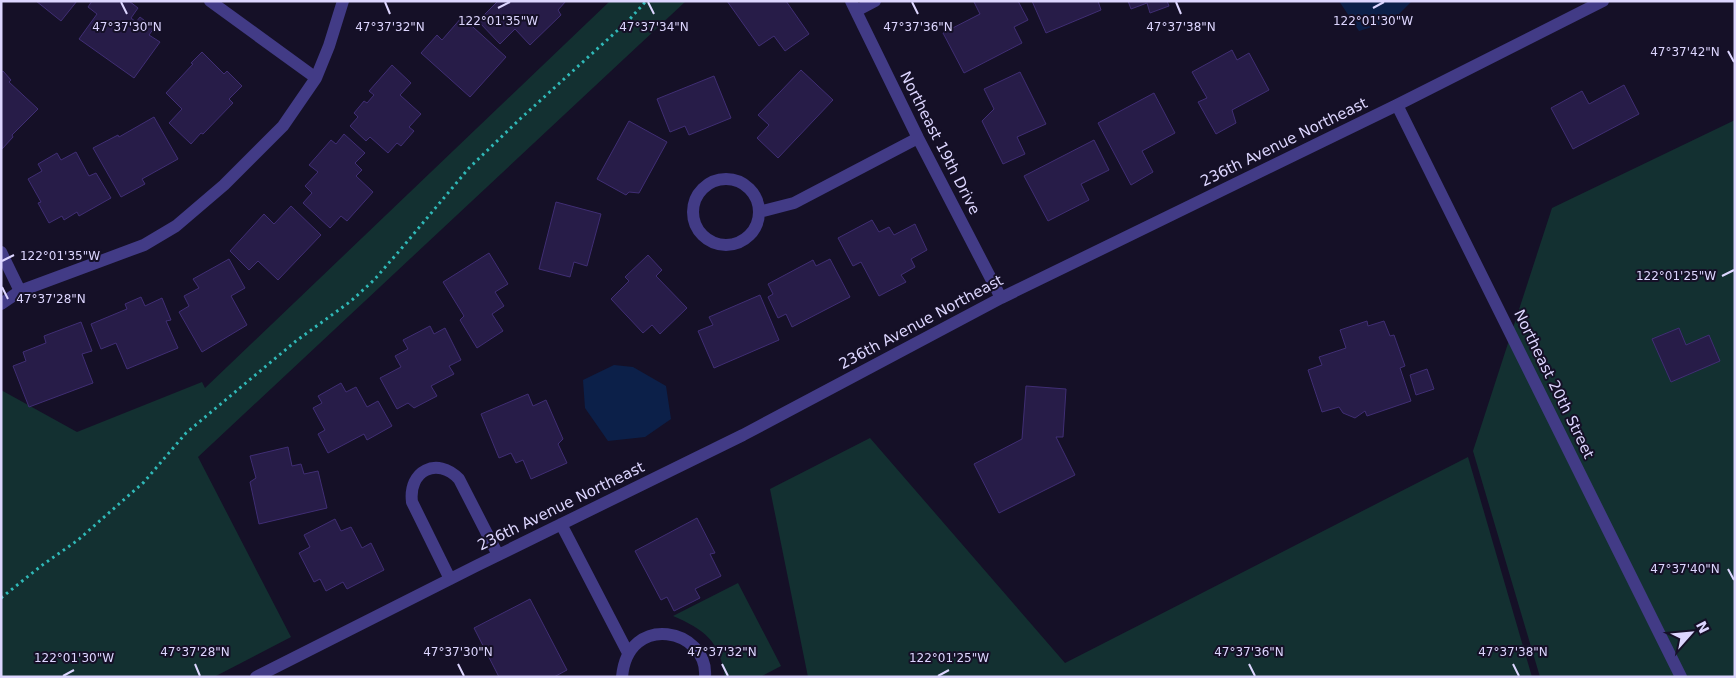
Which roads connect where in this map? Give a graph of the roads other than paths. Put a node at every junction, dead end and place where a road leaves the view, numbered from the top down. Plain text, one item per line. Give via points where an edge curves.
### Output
1 (210, 1) edge
2 (343, 1) edge
3 (875, 1) edge
4 (1603, 1) edge
5 (853, 6) edge
6 (316, 78) junction
7 (1397, 105) junction
8 (918, 138) junction
9 (759, 212) junction
10 (1, 252) edge
11 (20, 291) junction
12 (1001, 298) junction
13 (1, 304) edge
14 (561, 524) junction
15 (498, 555) junction
16 (450, 579) junction
17 (628, 653) junction
18 (256, 677) edge
19 (622, 677) edge
20 (705, 677) edge
21 (1681, 677) edge

1 - 6 street
2 - 6 street
3 - 5 street
4 - 7 street, 236th Avenue Northeast
5 - 8 street, Northeast 19th Drive
6 - 11 street via 283,126 224,185 176,226 144,245
7 - 12 street, 236th Avenue Northeast
7 - 21 street, Northeast 20th Street
8 - 9 street via 794,203
8 - 12 street, Northeast 19th Drive
9 - 9 street via 751,190 732,180 720,180 700,191 693,213 701,234 721,245 732,245 752,233
10 - 11 street
11 - 13 street
12 - 14 street, 236th Avenue Northeast via 743,435
14 - 15 street, 236th Avenue Northeast
14 - 17 street
15 - 16 street, 236th Avenue Northeast
15 - 16 street via 459,479 444,468 426,470 413,483 412,502
16 - 18 street, 236th Avenue Northeast
17 - 19 street
17 - 20 street via 648,636 674,635 696,649

